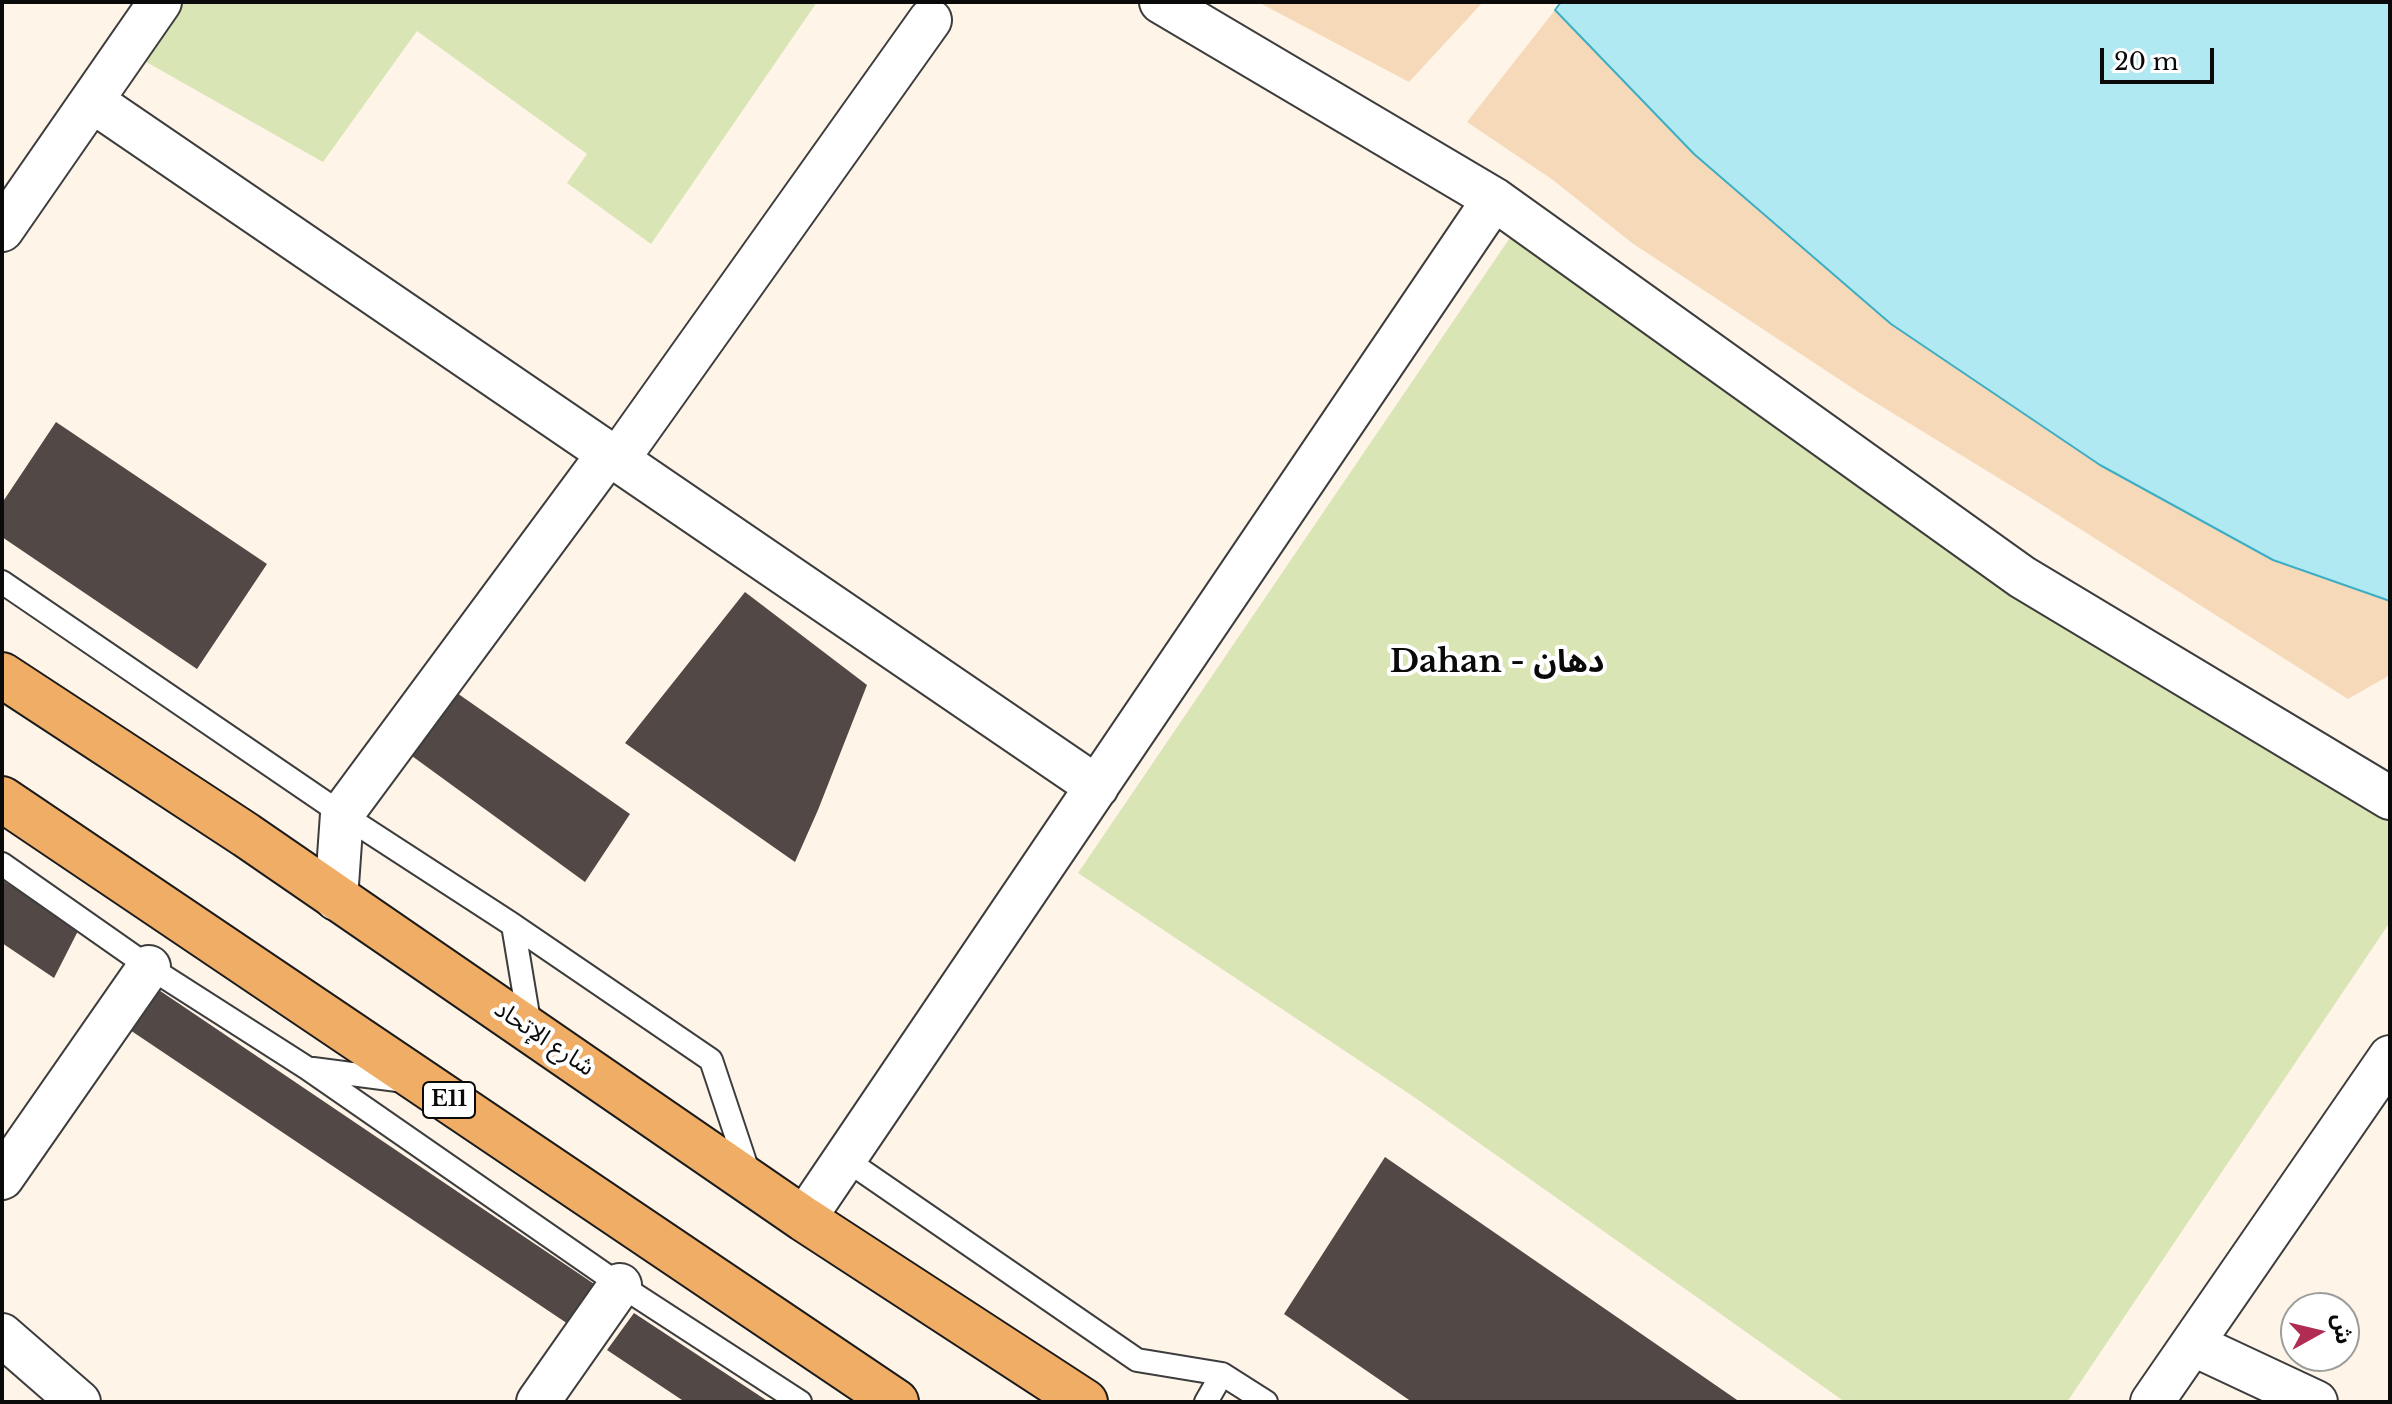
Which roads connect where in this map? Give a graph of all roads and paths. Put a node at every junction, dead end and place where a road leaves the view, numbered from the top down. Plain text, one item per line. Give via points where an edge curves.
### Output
1 (160, 2) edge
2 (1161, 2) edge
3 (930, 20) dead end
4 (92, 101) junction
5 (15, 184) edge
6 (1494, 199) junction
7 (2, 230) edge
8 (613, 456) junction
9 (2, 582) edge
10 (2, 675) edge
11 (1097, 787) junction
12 (2390, 798) edge
13 (2, 799) edge
14 (342, 814) junction
15 (2, 864) edge
16 (336, 899) junction
17 (513, 925) junction
18 (149, 967) junction
19 (530, 1029) junction
20 (2390, 1057) edge
21 (307, 1068) junction
22 (425, 1084) junction
23 (845, 1159) junction
24 (2, 1178) edge
25 (752, 1183) junction
26 (804, 1219) junction
27 (620, 1285) junction
28 (2, 1335) edge
29 (2192, 1344) junction
30 (1222, 1374) junction
31 (79, 1402) edge
32 (538, 1402) edge
33 (800, 1402) edge
34 (896, 1402) edge
35 (1085, 1402) edge
36 (1206, 1402) edge
37 (1266, 1402) edge
38 (2152, 1402) edge
39 (2316, 1402) edge

1 - 4 street
2 - 6 street
3 - 8 street
4 - 5 street
4 - 8 street
5 - 7 street
6 - 11 street
6 - 12 street via 2022,577
8 - 11 street
8 - 14 street
9 - 14 lane
10 - 16 main road, شارع الإتحاد
11 - 23 street
13 - 22 main road, E11
14 - 16 street
14 - 17 lane
15 - 18 lane
16 - 19 main road, شارع الإتحاد
17 - 19 lane
17 - 25 lane via 711,1060
18 - 21 lane
18 - 24 street
19 - 25 main road, شارع الإتحاد
20 - 29 street
21 - 22 lane
21 - 27 lane
22 - 34 main road, E11
23 - 26 street
23 - 30 lane via 1137,1360
25 - 26 main road, شارع الإتحاد
26 - 35 main road, شارع الإتحاد
27 - 32 street
27 - 33 lane
28 - 31 street
29 - 38 street
29 - 39 street
30 - 36 lane
30 - 37 lane

